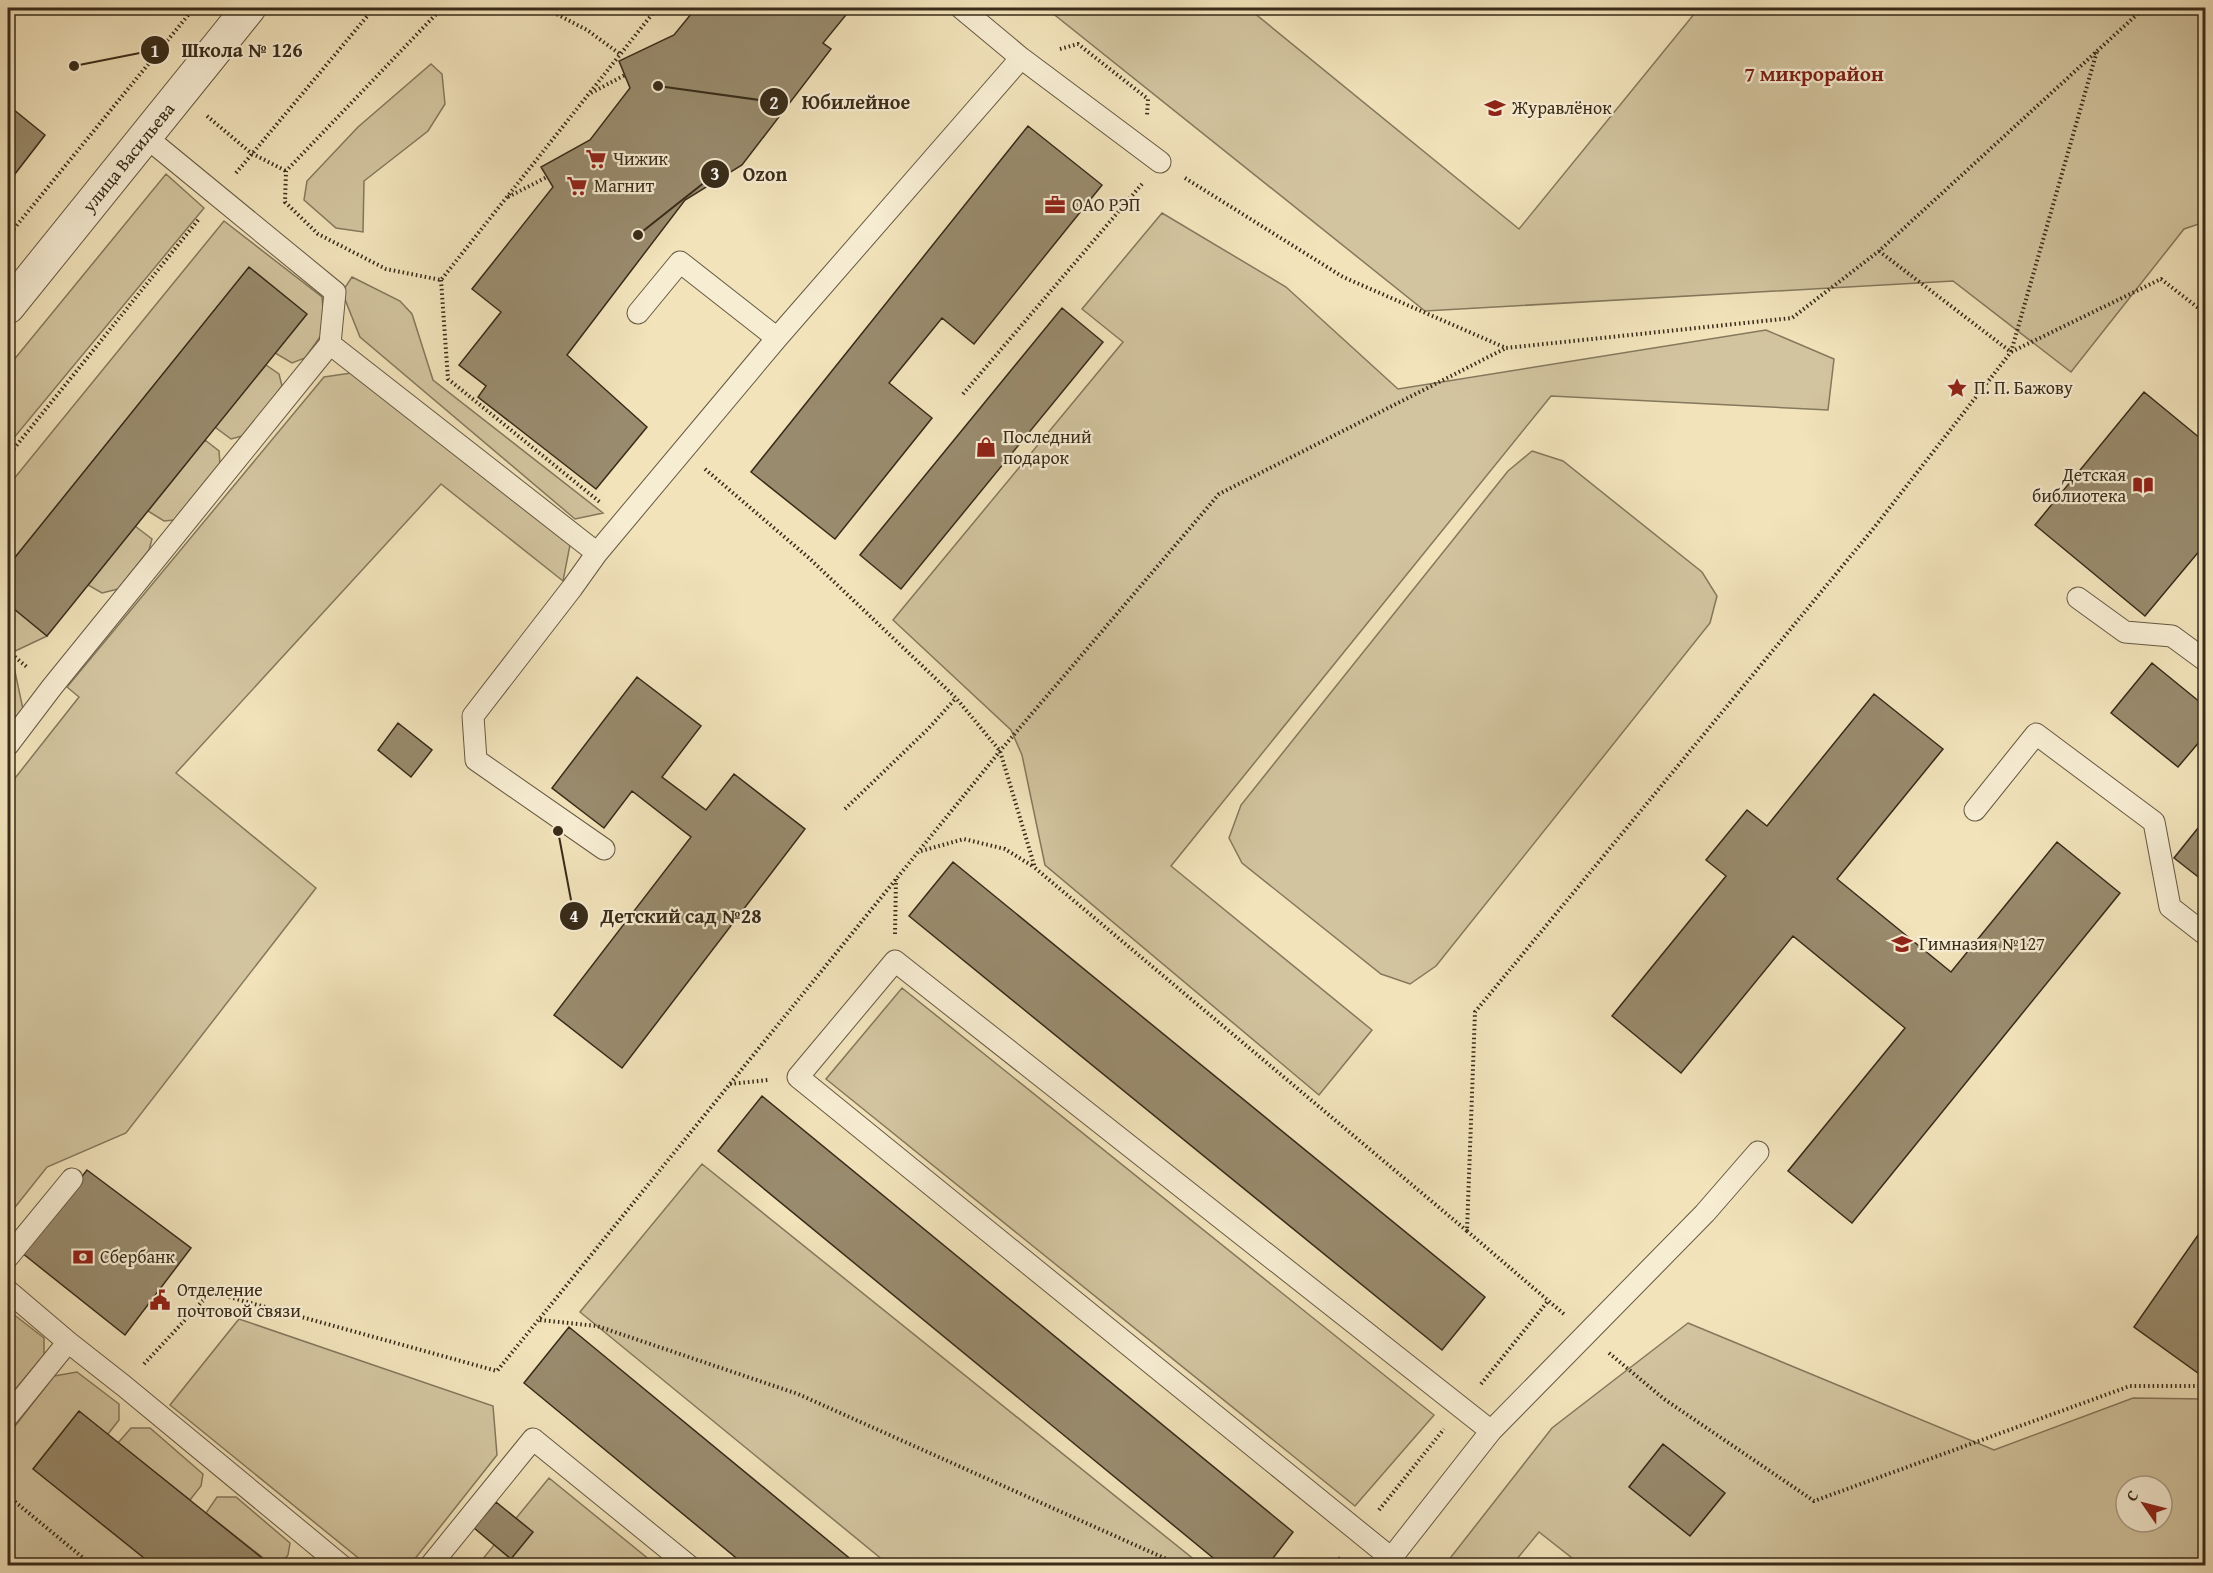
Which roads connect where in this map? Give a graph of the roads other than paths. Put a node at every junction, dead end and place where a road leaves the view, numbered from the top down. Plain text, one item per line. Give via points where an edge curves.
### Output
1 (249, 8) edge
2 (962, 8) edge
3 (1021, 58) junction
4 (146, 137) junction
5 (1160, 162) road end
6 (8, 307) edge
7 (638, 314) dead end
8 (777, 338) junction
9 (330, 344) junction
10 (597, 553) junction
11 (2078, 598) dead end
12 (2205, 661) edge
13 (8, 745) edge
14 (1975, 810) dead end
15 (604, 849) dead end
16 (2205, 935) edge
17 (1758, 1152) dead end
18 (72, 1179) dead end
19 (8, 1257) edge
20 (8, 1291) edge
21 (68, 1342) junction
22 (8, 1416) edge
23 (1491, 1431) junction
24 (1388, 1562) edge
25 (342, 1566) edge
26 (430, 1566) edge
27 (689, 1566) edge

1 - 4 street, улица Васильева
2 - 3 lane
3 - 5 lane
3 - 8 lane
4 - 6 street, улица Васильева
4 - 9 lane via 335,292
7 - 8 lane via 680,262
8 - 10 lane
9 - 10 lane
9 - 13 lane
10 - 15 lane via 473,716 476,760
11 - 12 lane via 2126,632 2172,636
14 - 16 lane via 2036,734 2154,822 2170,907
17 - 23 lane via 1705,1213
18 - 19 lane
20 - 21 lane
21 - 22 lane
21 - 25 lane
23 - 24 lane
23 - 24 lane via 895,961 798,1077
26 - 27 lane via 533,1439

